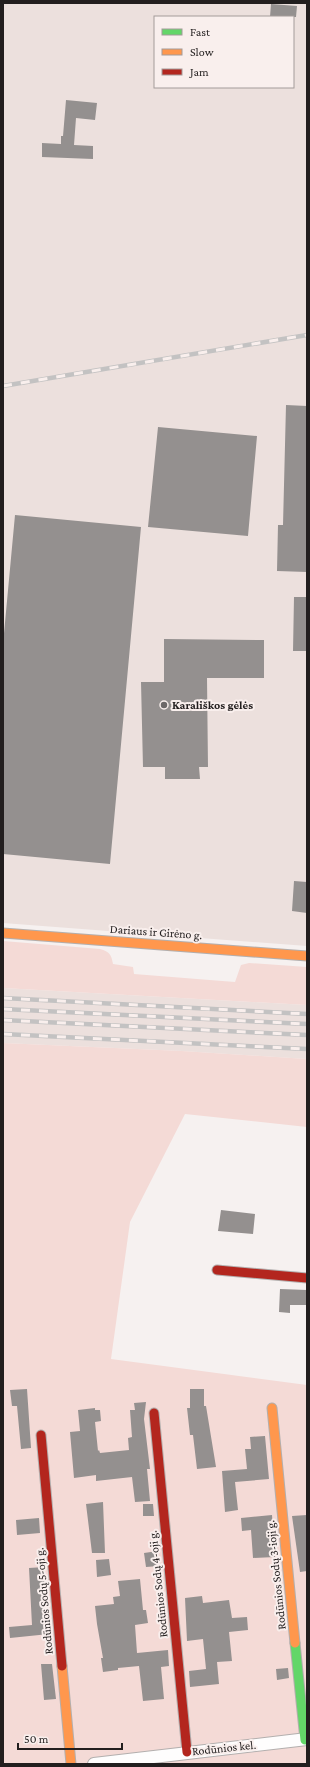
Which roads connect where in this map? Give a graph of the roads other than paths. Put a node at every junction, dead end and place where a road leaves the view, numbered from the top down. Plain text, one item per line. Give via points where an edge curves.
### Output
1 (3, 933) edge
2 (307, 956) edge
3 (217, 1270) dead end
4 (307, 1278) edge
5 (272, 1408) dead end
6 (154, 1413) dead end
7 (41, 1435) dead end
8 (306, 1740) edge
9 (187, 1752) junction
10 (71, 1764) edge
11 (94, 1764) edge

1 - 2 street, Dariaus ir Girėno g.
3 - 4 street
5 - 8 street, Rodūnios Sodų 3-ioji g.
6 - 9 street, Rodūnios Sodų 4-oji g.
7 - 10 street, Rodūnios Sodų 5-oji g.
8 - 9 street, Rodūnios kel.
9 - 11 street, Rodūnios kel.

